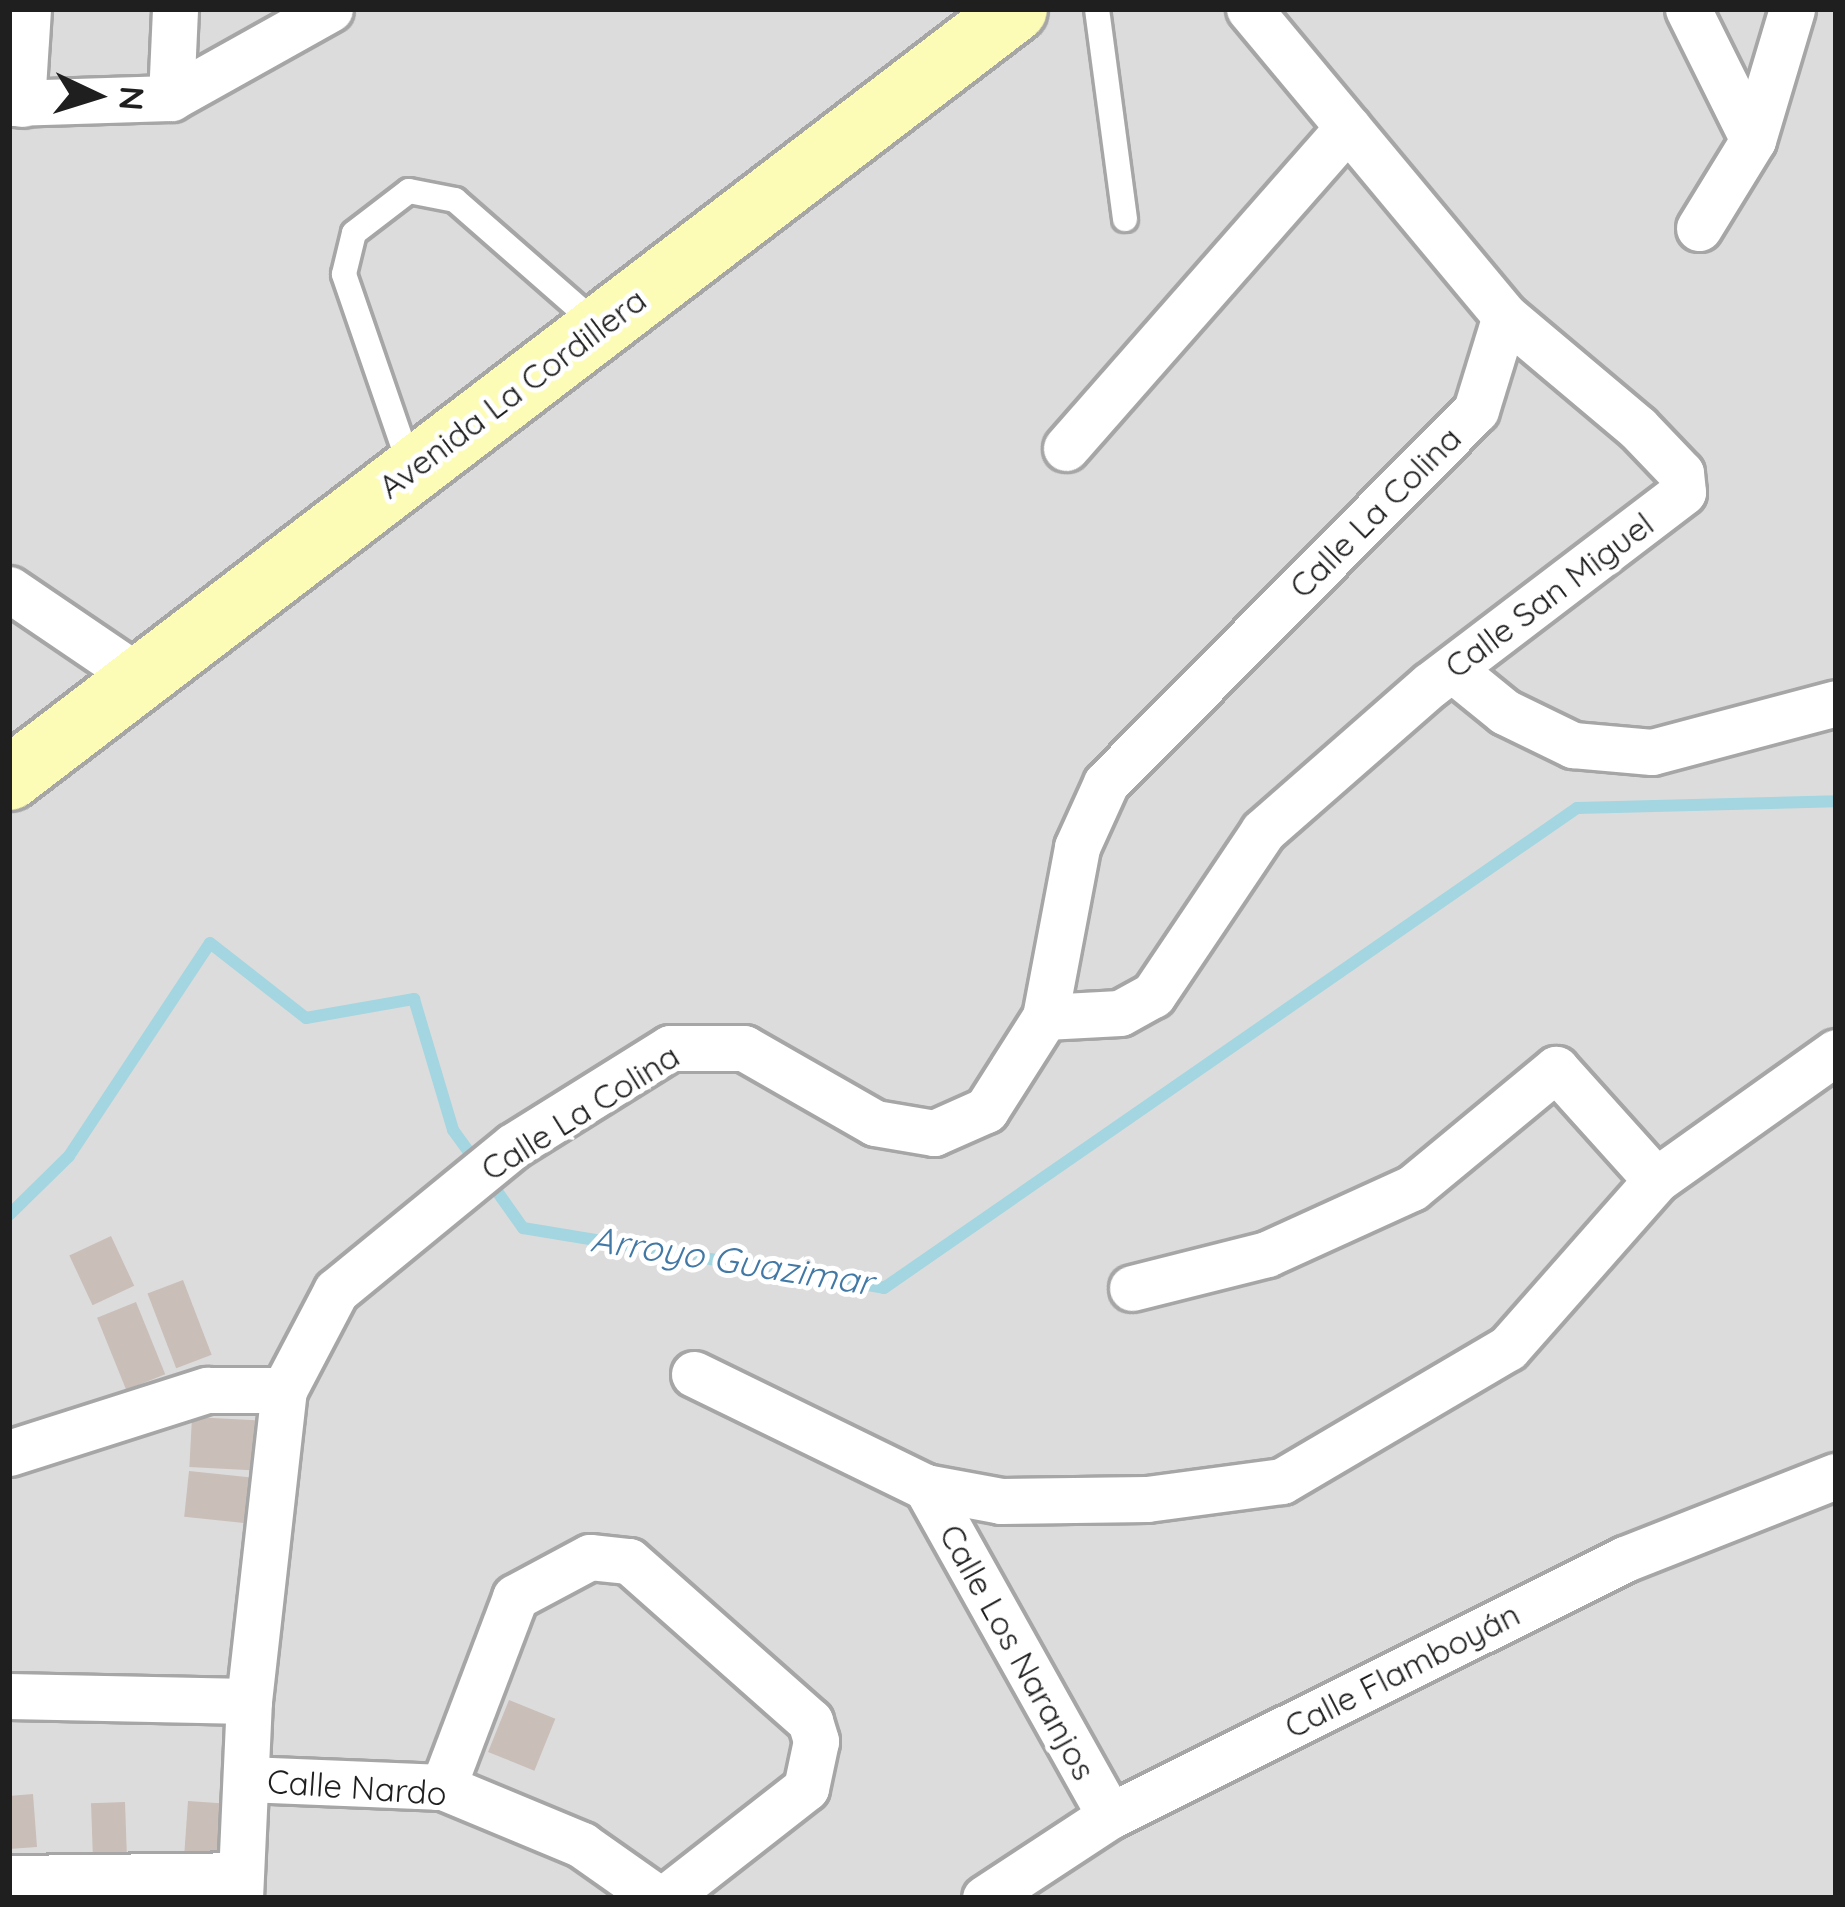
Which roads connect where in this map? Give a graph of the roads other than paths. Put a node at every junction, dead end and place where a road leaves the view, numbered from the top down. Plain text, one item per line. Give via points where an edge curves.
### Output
1 (28, 9) edge
2 (175, 9) edge
3 (330, 9) edge
4 (1015, 9) edge
5 (1097, 9) edge
6 (1249, 9) edge
7 (1688, 9) edge
8 (1792, 9) edge
9 (171, 98) junction
10 (16, 103) edge
11 (1348, 127) junction
12 (1753, 140) junction
13 (1125, 219) dead end
14 (1699, 228) dead end
15 (1505, 316) junction
16 (599, 327) junction
17 (1066, 448) dead end
18 (412, 470) junction
19 (9, 589) edge
20 (1452, 669) junction
21 (140, 678) junction
22 (1836, 703) edge
23 (9, 778) edge
24 (1046, 1017) junction
25 (1836, 1052) edge
26 (1656, 1180) junction
27 (1132, 1288) dead end
28 (694, 1374) dead end
29 (284, 1390) junction
30 (9, 1453) edge
31 (1836, 1476) edge
32 (926, 1487) junction
33 (9, 1696) edge
34 (249, 1701) junction
35 (246, 1779) junction
36 (442, 1787) junction
37 (1110, 1816) junction
38 (9, 1878) edge
39 (1049, 1880) edge
40 (240, 1887) edge
41 (661, 1898) edge
42 (985, 1898) edge

1 - 10 street
2 - 9 street
3 - 9 street
4 - 16 main road, Avenida La Cordillera
5 - 13 lane
6 - 11 street, Calle San Miguel
7 - 12 street
8 - 12 street
9 - 10 street
11 - 15 street, Calle San Miguel
11 - 17 street
12 - 14 street
15 - 20 street, Calle San Miguel via 1638,428 1681,473 1683,493
15 - 24 street, Calle La Colina via 1476,410 1106,784 1077,847
16 - 18 main road, Avenida La Cordillera
16 - 18 lane via 455,200 409,191 354,233 344,274
18 - 21 main road, Avenida La Cordillera
19 - 21 street
20 - 22 street via 1505,712 1573,745 1632,750
20 - 24 street, Calle San Miguel via 1263,831 1153,995 1120,1013
21 - 23 main road, Avenida La Cordillera
24 - 29 street, Calle La Colina via 986,1110 934,1133 875,1124 744,1048 708,1041 670,1048 514,1146 337,1291
25 - 26 street
26 - 27 street via 1556,1069 1412,1188 1267,1254
26 - 32 street via 1508,1348 1282,1480 1147,1499 1001,1501
28 - 32 street
29 - 30 street via 206,1390
29 - 34 street, Calle La Colina
31 - 37 street, Calle Flamboyán via 1625,1559
32 - 37 street, Calle Los Naranjos
33 - 34 street
34 - 35 street, Calle La Colina
35 - 36 street, Calle Nardo
35 - 40 street, Calle La Colina
36 - 41 street, Calle Nardo via 582,1844
36 - 41 street via 515,1597 590,1557 629,1561 810,1721 816,1741 806,1788
37 - 39 street, Calle Flamboyán
38 - 40 street
39 - 42 street, Calle Flamboyán

